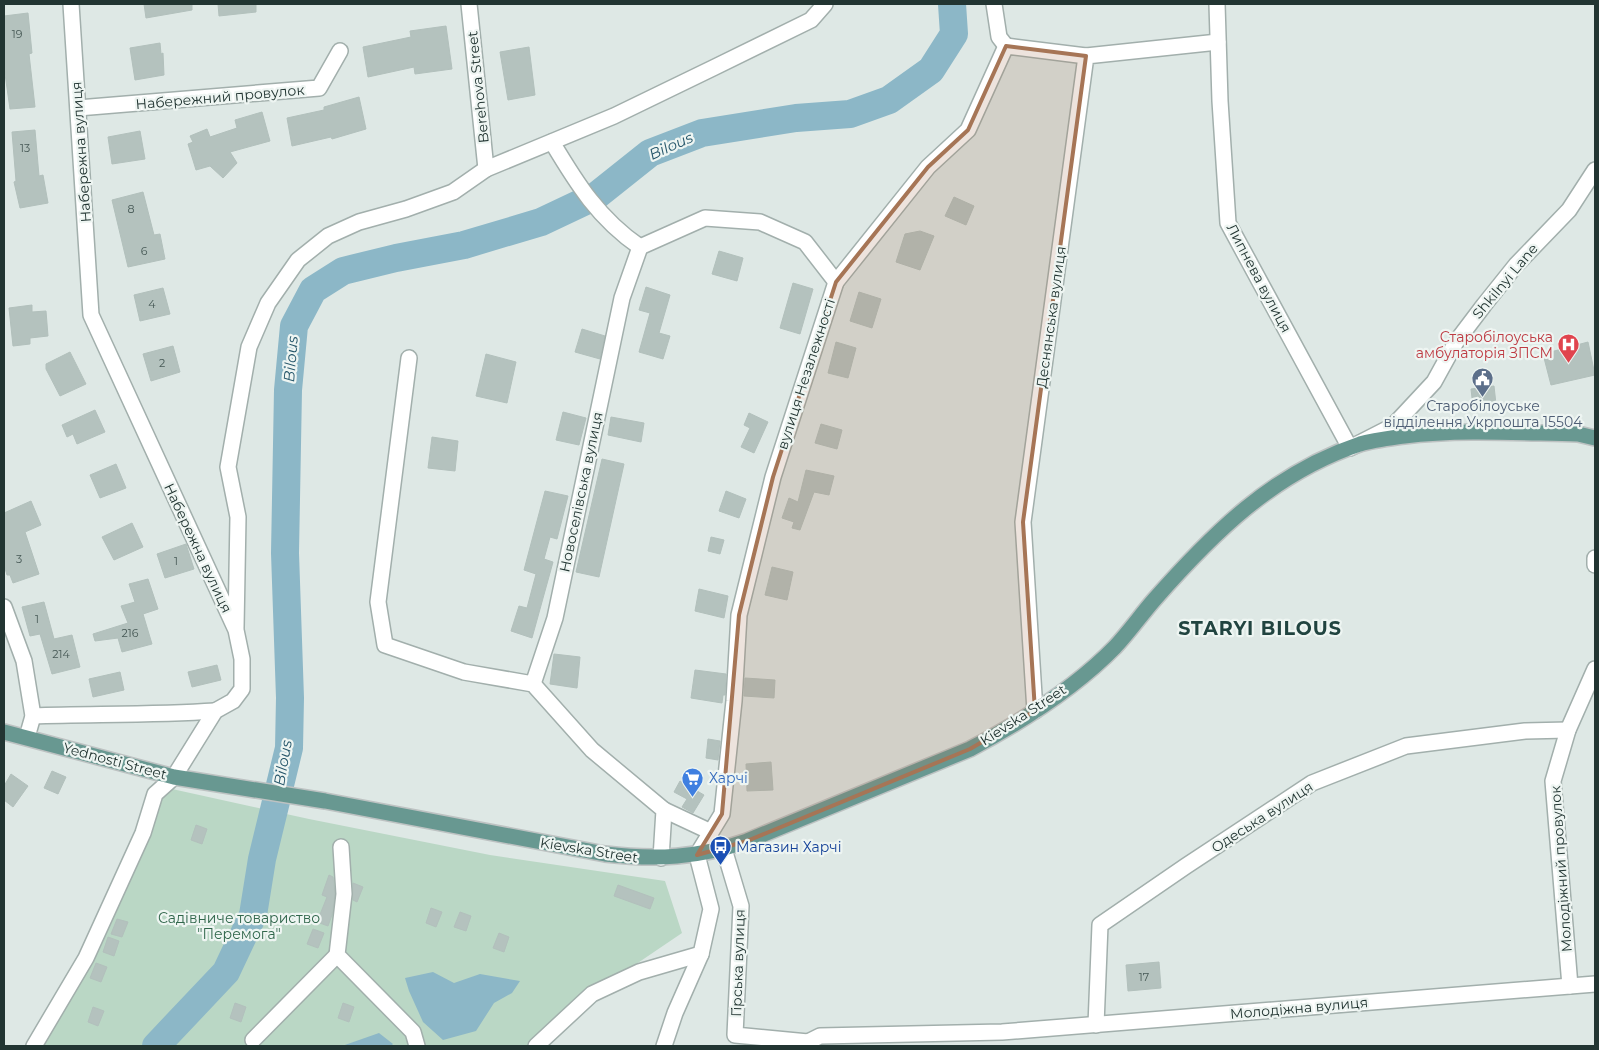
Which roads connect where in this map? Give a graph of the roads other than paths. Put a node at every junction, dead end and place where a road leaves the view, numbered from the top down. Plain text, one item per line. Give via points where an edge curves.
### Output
1 (71, 4) edge
2 (469, 4) edge
3 (824, 4) edge
4 (994, 4) edge
5 (1217, 4) edge
6 (1218, 42) junction
7 (1006, 46) junction
8 (340, 51) dead end
9 (1086, 56) junction
10 (78, 108) junction
11 (552, 142) junction
12 (486, 169) junction
13 (1595, 170) edge
14 (640, 247) junction
15 (836, 282) junction
16 (409, 358) dead end
17 (1595, 429) edge
18 (1578, 434) junction
19 (1595, 438) edge
20 (1350, 448) junction
21 (1595, 558) edge
22 (1595, 565) edge
23 (4, 607) edge
24 (236, 630) junction
25 (1595, 669) edge
26 (533, 684) junction
27 (215, 711) junction
28 (1035, 711) junction
29 (33, 716) junction
30 (1568, 730) junction
31 (4, 732) edge
32 (28, 737) junction
33 (174, 777) junction
34 (324, 801) joint
35 (664, 810) junction
36 (711, 832) junction
37 (341, 847) dead end
38 (724, 849) junction
39 (697, 855) junction
40 (661, 858) junction
41 (701, 954) junction
42 (337, 955) junction
43 (1595, 984) edge
44 (1570, 986) junction
45 (1096, 1025) junction
46 (1002, 1039) edge
47 (253, 1040) dead end
48 (808, 1044) edge
49 (34, 1046) edge
50 (417, 1046) edge
51 (536, 1046) edge
52 (664, 1046) edge

1 - 10 street, Набережна вулиця
2 - 12 street, Berehova Street
3 - 11 street via 811,20 614,116
4 - 7 street via 999,37
5 - 6 street, Липнева вулиця
6 - 9 street
6 - 20 street, Липнева вулиця via 1228,222
7 - 9 street
7 - 15 street, вулиця Незалежності via 968,130 928,167
8 - 10 street, Набережний провулок via 320,88
9 - 28 street, Деснянська вулиця via 1023,522
10 - 24 street, Набережна вулиця via 91,315
11 - 12 street
11 - 14 street via 597,210
12 - 24 street via 454,192 359,222 328,236 298,260 268,303 250,347 228,467 238,517
13 - 20 street, Shkilnyi Lane via 1568,210 1516,265 1484,305 1456,342 1434,382 1393,426
14 - 15 street via 705,218 760,222 805,242
14 - 26 street, Новоселівська вулиця via 622,298 555,618
15 - 36 street, вулиця Незалежності via 773,477 739,615 722,814
16 - 26 street via 378,602 385,645 464,672
17 - 18 street
18 - 19 main road, Kievska Street
18 - 20 main road, Kievska Street via 1436,433 1379,440
20 - 28 main road, Kievska Street via 1326,456 1255,499 1203,548 1116,646 1089,671
21 - 22 street
23 - 29 street via 24,661
24 - 27 street, Набережна вулиця via 242,659 242,689
25 - 30 street, Молодіжний провулок
26 - 35 street via 592,750
27 - 29 street
27 - 33 street, Набережна вулиця
28 - 38 main road, Kievska Street via 970,749
29 - 32 street
30 - 44 street, Молодіжний провулок via 1553,781
30 - 45 street, Одеська вулиця via 1406,746 1312,783 1100,925
31 - 32 main road, Yednosti Street
32 - 33 main road, Yednosti Street
33 - 34 main road, Yednosti Street
33 - 49 street, Набережна вулиця via 155,794 143,833 86,958
34 - 40 main road, Kievska Street via 605,854
35 - 36 street
35 - 40 street
36 - 39 street, вулиця Незалежності
37 - 42 street via 344,894
38 - 39 main road, Kievska Street
38 - 48 street, Гірська вулиця via 742,906 735,1036
39 - 40 main road, Kievska Street
39 - 41 street via 710,909
41 - 51 street via 639,972 592,994
41 - 52 street
42 - 47 street
42 - 50 street via 412,1032
43 - 44 street, Молодіжна вулиця
44 - 45 street, Молодіжна вулиця
45 - 46 street, Молодіжна вулиця
46 - 48 street, Молодіжна вулиця via 820,1036

